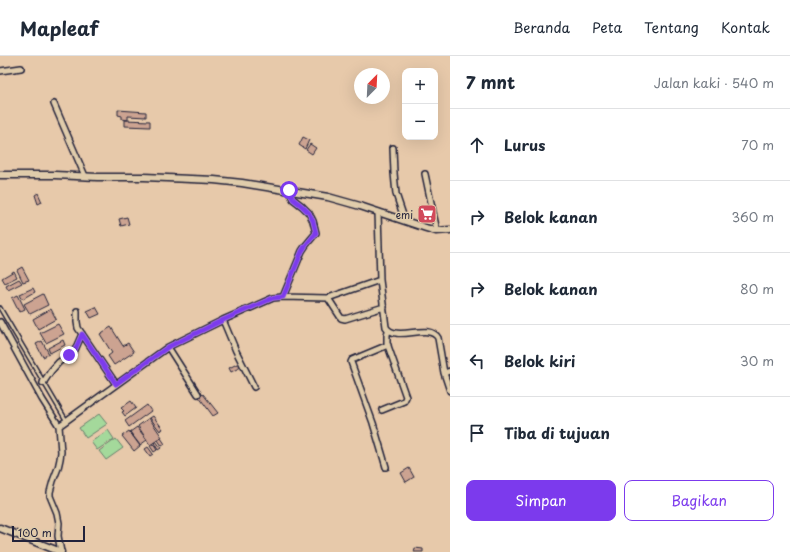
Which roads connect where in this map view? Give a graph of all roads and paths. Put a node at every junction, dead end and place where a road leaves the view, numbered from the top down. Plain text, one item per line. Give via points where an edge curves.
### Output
1 (21, 68) dead end
2 (0, 71) edge
3 (54, 104) dead end
4 (393, 148) dead end
5 (425, 174) dead end
6 (0, 175) edge
7 (85, 176) junction
8 (289, 190) junction
9 (378, 212) junction
10 (405, 221) junction
11 (437, 230) junction
12 (450, 230) edge
13 (380, 280) junction
14 (283, 297) junction
15 (328, 298) junction
16 (0, 308) edge
17 (384, 308) junction
18 (77, 311) dead end
19 (223, 320) junction
20 (0, 322) edge
21 (388, 331) junction
22 (82, 334) junction
23 (388, 345) junction
24 (168, 347) junction
25 (450, 371) edge
26 (444, 373) junction
27 (43, 383) junction
28 (116, 384) junction
29 (254, 387) dead end
30 (450, 391) edge
31 (198, 394) dead end
32 (382, 410) dead end
33 (66, 420) junction
34 (59, 426) junction
35 (386, 467) dead end
36 (0, 528) edge
37 (61, 552) edge

1 - 2 street
3 - 7 street
4 - 10 street via 396,194
5 - 11 street
6 - 7 street
7 - 8 street via 214,180
8 - 9 street via 328,197
8 - 14 street via 293,199 309,213 316,233 302,251
9 - 10 street
9 - 13 street
10 - 11 street
11 - 12 street
13 - 15 street
13 - 17 street
14 - 15 street
14 - 19 street via 273,298
15 - 17 street via 344,319
16 - 27 lane
17 - 21 street
18 - 22 street via 78,328
19 - 24 street
19 - 29 street
20 - 34 street
21 - 23 street
21 - 26 street via 395,334 435,334 438,338
22 - 27 street via 75,350 59,362
22 - 28 street
23 - 32 street via 406,397 404,401
23 - 35 street via 351,362
24 - 28 street
24 - 31 street
25 - 26 street
26 - 30 street
27 - 33 lane
28 - 33 street
33 - 34 street
34 - 37 street via 60,459 50,496 59,523
36 - 37 street

